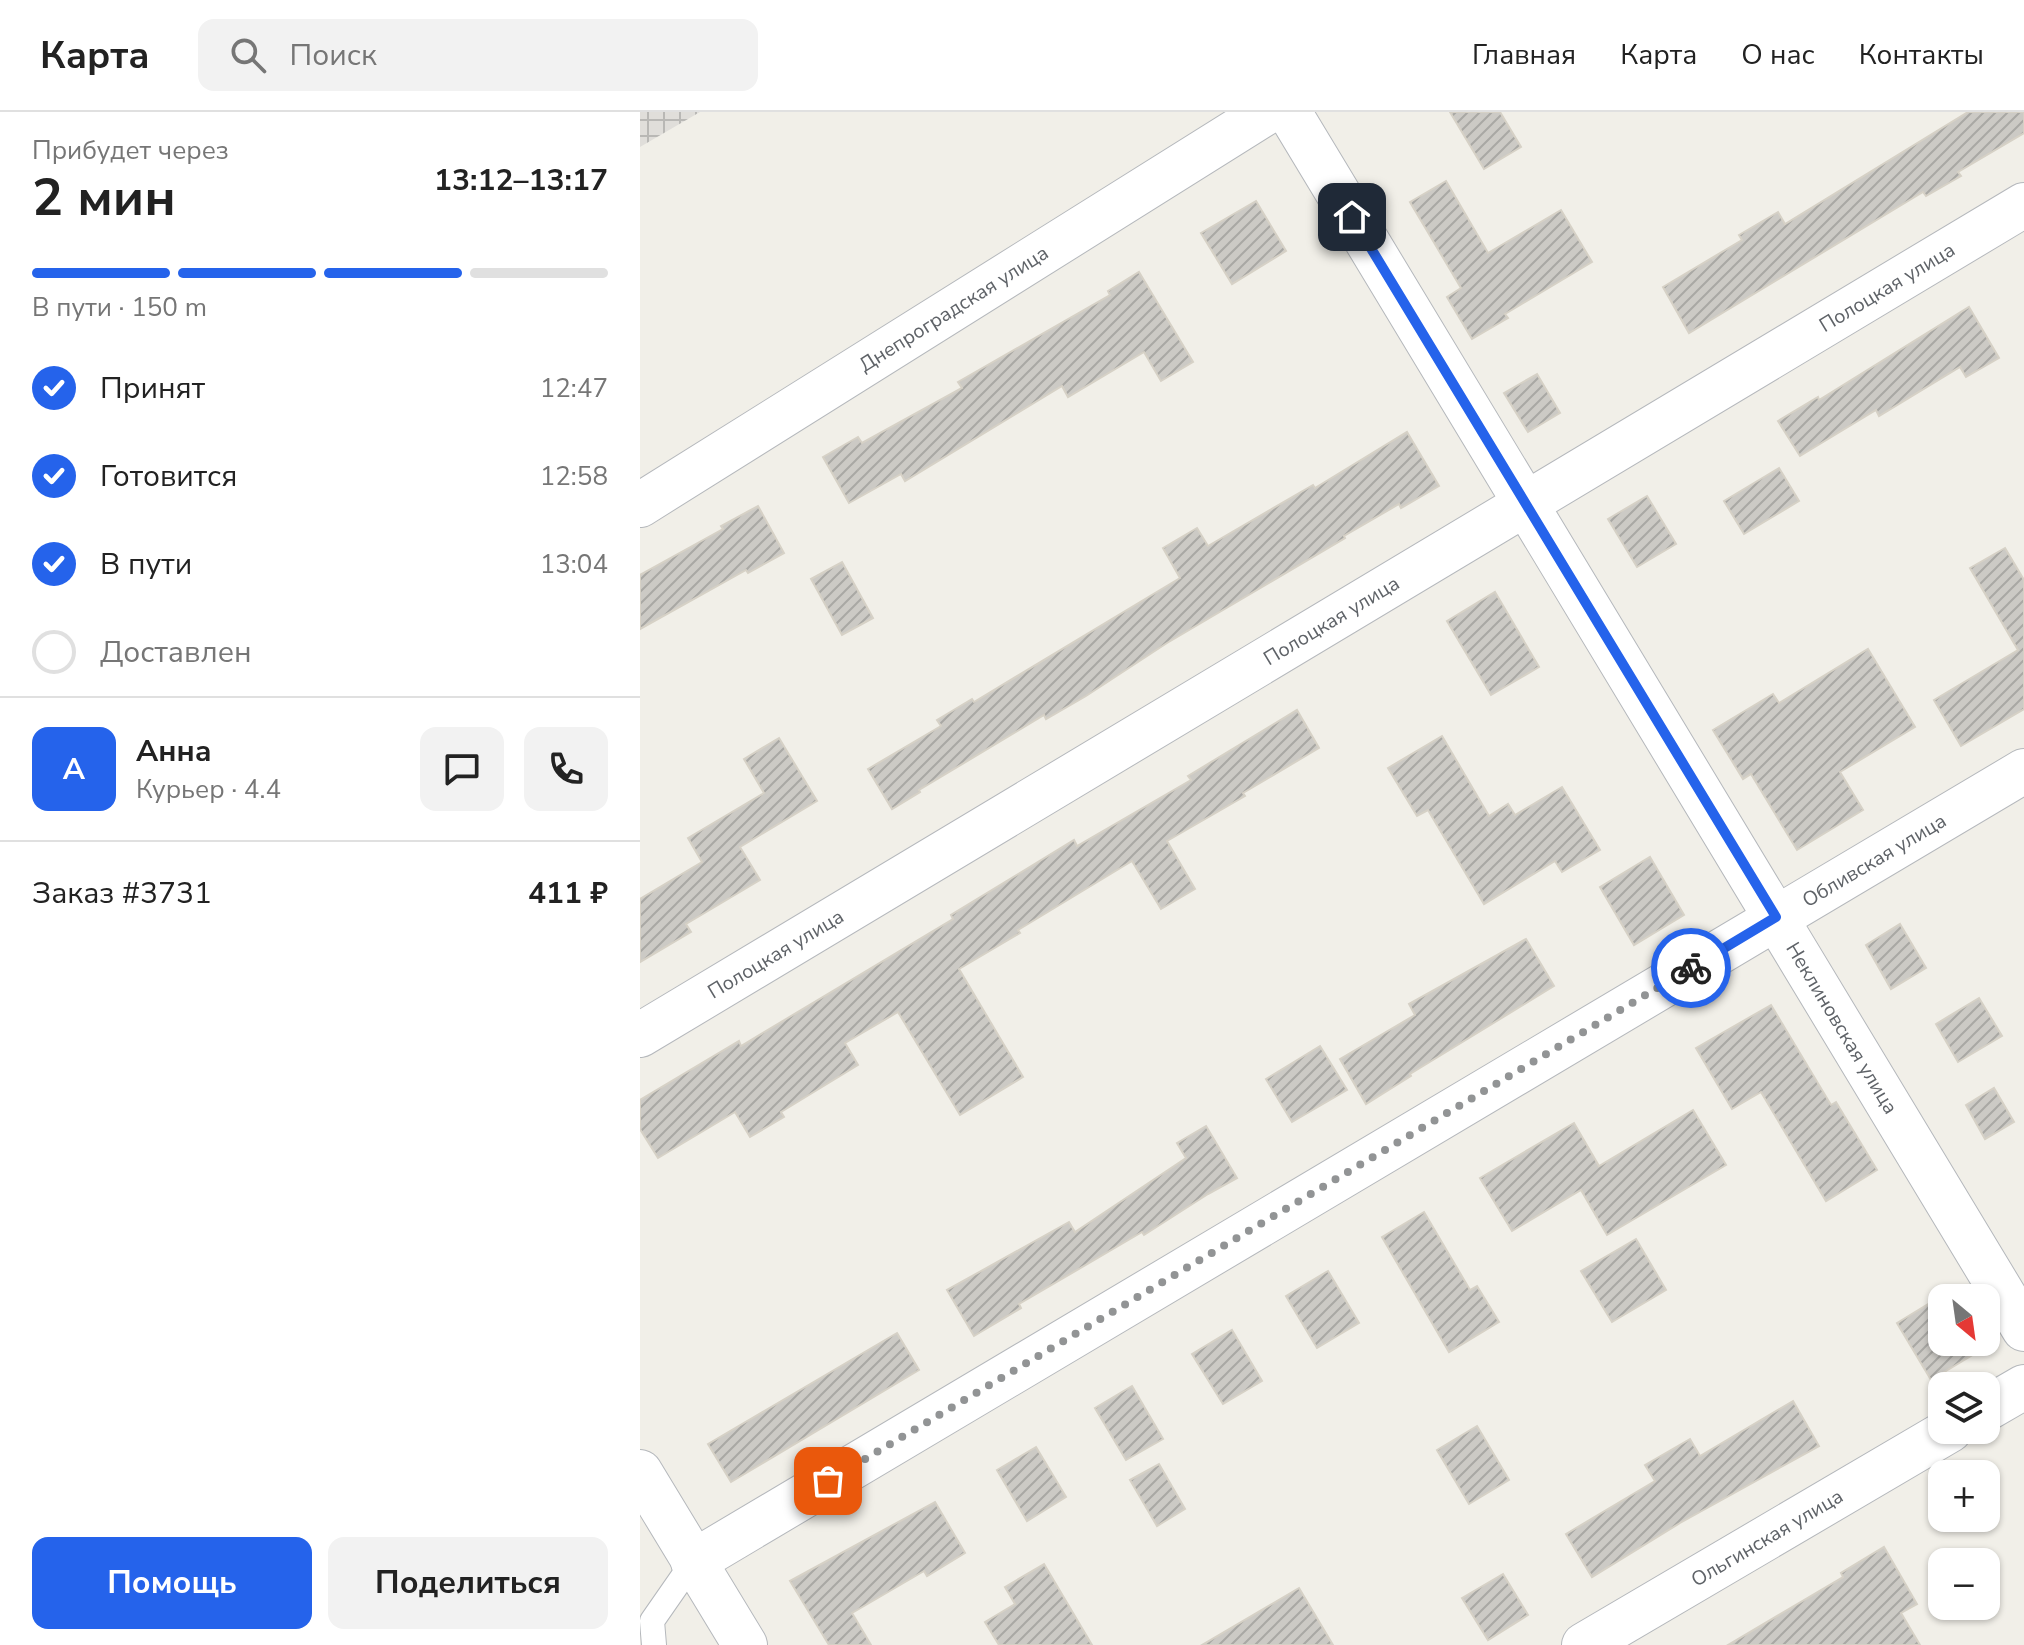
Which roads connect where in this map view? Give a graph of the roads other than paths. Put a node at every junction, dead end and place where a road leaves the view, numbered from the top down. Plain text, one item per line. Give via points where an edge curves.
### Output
1 (1267, 112) edge
2 (1289, 112) edge
3 (2024, 205) edge
4 (1526, 504) junction
5 (640, 505) edge
6 (2024, 771) edge
7 (1776, 917) junction
8 (640, 1035) edge
9 (2024, 1329) edge
10 (2024, 1387) edge
11 (2000, 1401) edge
12 (1928, 1443) edge
13 (640, 1472) edge
14 (693, 1562) junction
15 (654, 1645) edge
16 (745, 1645) edge
17 (1584, 1645) edge

1 - 5 street, Днепроградская улица
2 - 4 street, Неклиновская улица
3 - 4 street, Полоцкая улица
4 - 7 street, Неклиновская улица
4 - 8 street, Полоцкая улица
6 - 7 street, Обливская улица
7 - 9 street, Неклиновская улица
7 - 14 street, Обливская улица
10 - 11 street
12 - 17 street, Ольгинская улица
13 - 14 street
14 - 15 lane via 652,1621
14 - 16 street

